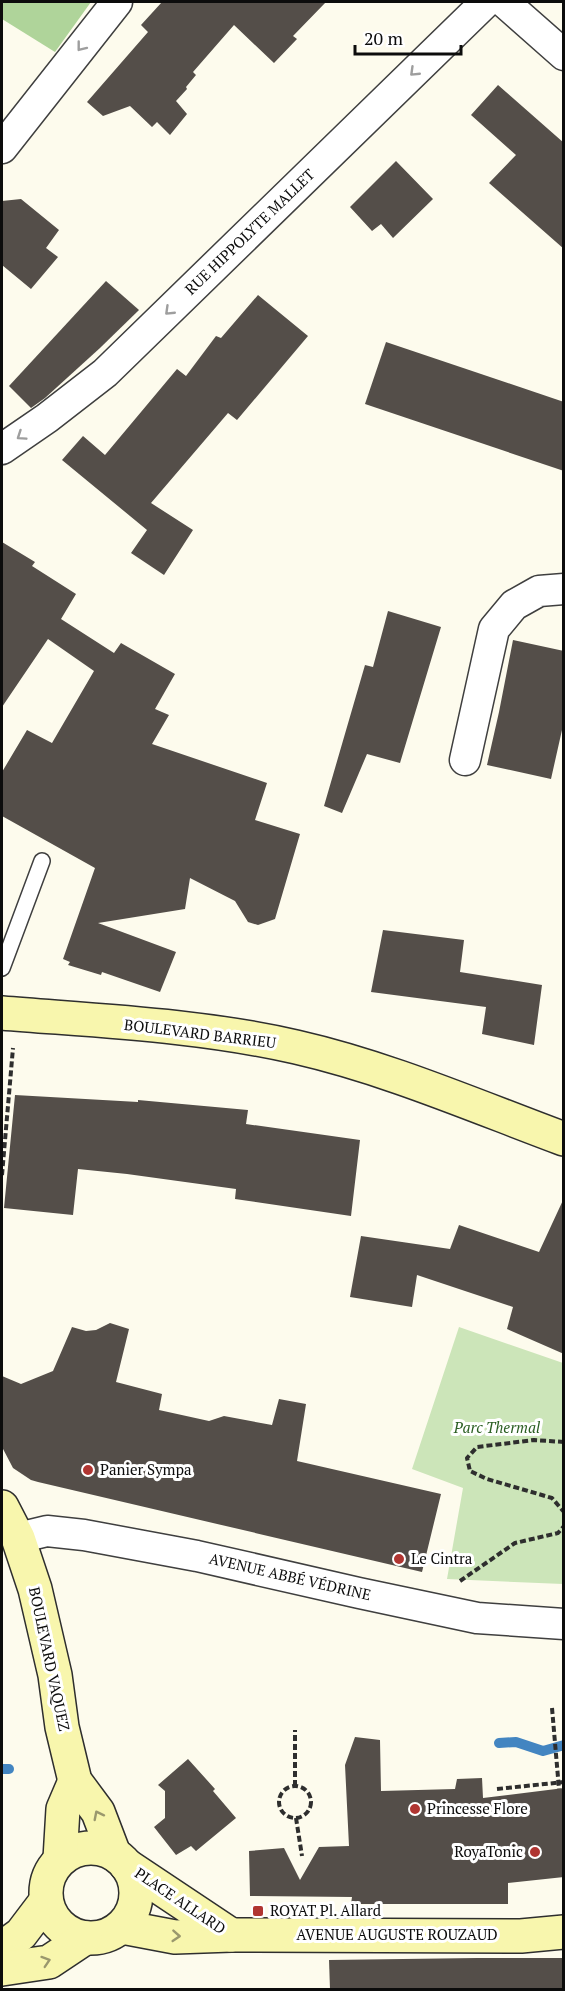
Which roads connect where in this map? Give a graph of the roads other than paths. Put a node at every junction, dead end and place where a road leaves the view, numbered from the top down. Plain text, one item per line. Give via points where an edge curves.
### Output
1 (117, 2) edge
2 (486, 2) edge
3 (504, 2) edge
4 (564, 55) edge
5 (2, 148) edge
6 (2, 449) edge
7 (564, 589) edge
8 (465, 760) dead end
9 (42, 861) dead end
10 (2, 968) edge
11 (9, 1014) edge
12 (564, 1139) edge
13 (2, 1507) edge
14 (18, 1538) junction
15 (564, 1624) edge
16 (75, 1781) junction
17 (60, 1859) junction
18 (120, 1859) junction
19 (46, 1901) junction
20 (122, 1927) junction
21 (564, 1932) edge
22 (231, 1935) junction
23 (85, 1938) junction
24 (2, 1948) edge
25 (2, 1969) edge

1 -> 5 street
2 -> 6 street, RUE HIPPOLYTE MALLET via 105,373
3 - 4 street
7 - 8 street via 539,591 514,605 494,629
9 - 10 lane
11 - 12 main road, BOULEVARD BARRIEU via 174,1027 296,1047 352,1061
13 - 14 main road, BOULEVARD VAQUEZ
14 - 15 street, AVENUE ABBÉ VÉDRINE via 47,1531 84,1535 477,1618
14 - 16 main road, BOULEVARD VAQUEZ via 37,1598
16 - 17 main road via 63,1809
18 -> 16 main road via 98,1812
17 - 18 main road via 90,1848
17 - 19 main road via 48,1878
18 - 20 main road via 133,1875 136,1899 132,1914
18 - 22 main road, PLACE ALLARD
19 - 23 main road via 54,1919 67,1932
19 - 24 main road via 21,1934
20 -> 22 main road, PLACE ALLARD via 175,1937
20 - 23 main road via 106,1936
21 - 22 main road, AVENUE AUGUSTE ROUZAUD via 521,1936
25 -> 23 main road via 49,1962

